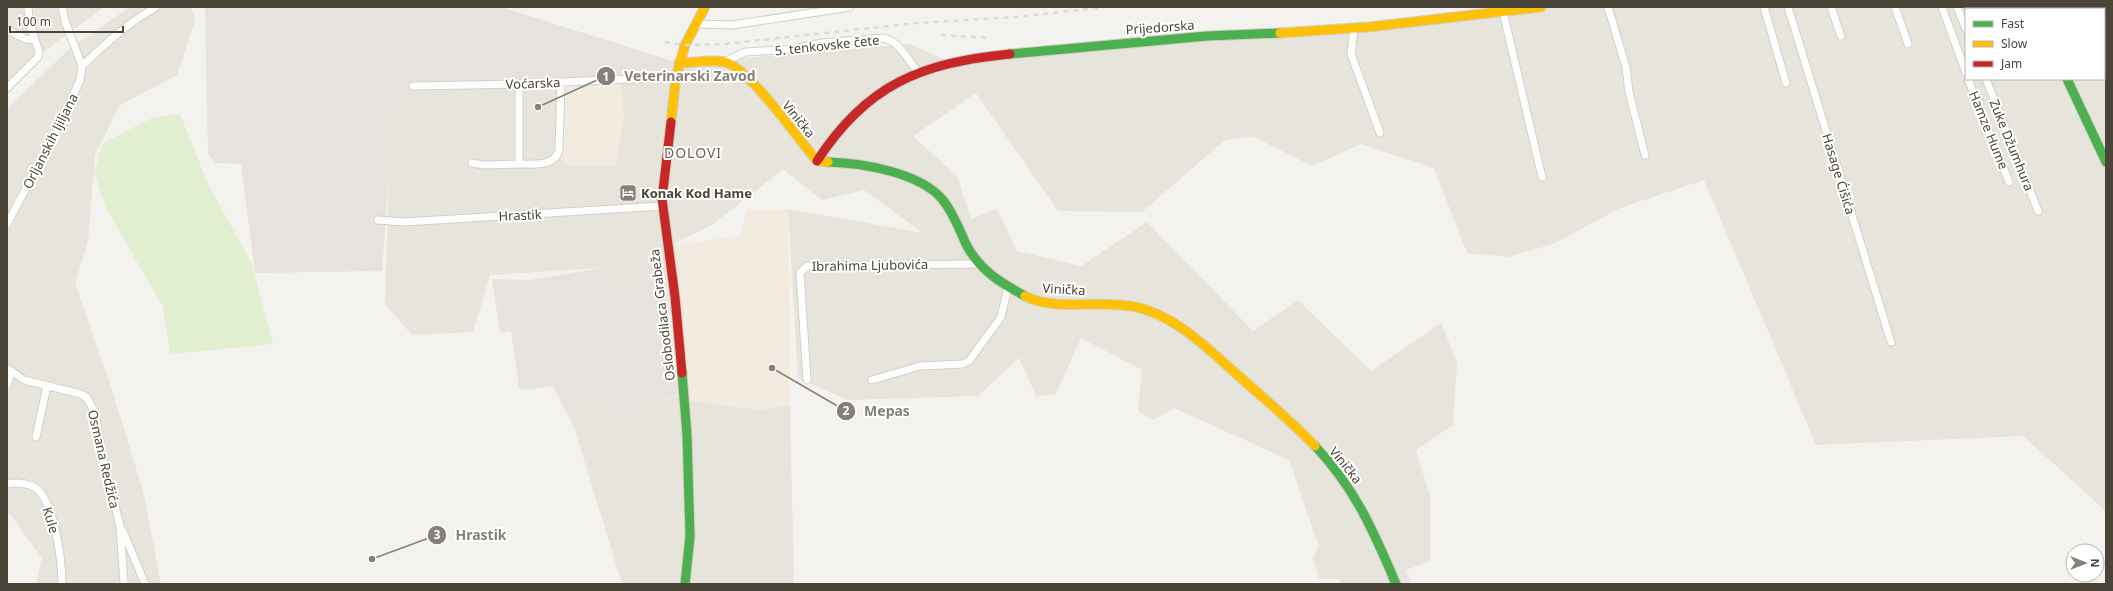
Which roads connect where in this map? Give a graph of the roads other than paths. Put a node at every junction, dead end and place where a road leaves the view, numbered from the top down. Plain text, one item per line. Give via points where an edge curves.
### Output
1 (28, 7) edge
2 (62, 7) edge
3 (156, 7) edge
4 (705, 7) edge
5 (850, 7) edge
6 (1541, 7) edge
7 (1608, 7) edge
8 (1764, 7) edge
9 (1788, 7) edge
10 (1831, 7) edge
11 (1895, 7) edge
12 (1942, 7) edge
13 (1957, 7) edge
14 (1503, 12) junction
15 (696, 24) junction
16 (1965, 27) edge
17 (1354, 28) junction
18 (7, 30) edge
19 (1841, 36) dead end
20 (35, 40) junction
21 (1908, 44) dead end
22 (724, 62) junction
23 (679, 63) junction
24 (82, 66) junction
25 (1965, 70) edge
26 (918, 72) junction
27 (676, 77) junction
28 (1968, 80) edge
29 (1986, 80) edge
30 (2067, 80) edge
31 (560, 82) junction
32 (1786, 83) dead end
33 (519, 84) junction
34 (413, 86) dead end
35 (7, 88) edge
36 (1380, 133) dead end
37 (1645, 155) dead end
38 (817, 161) junction
39 (2106, 162) edge
40 (472, 163) dead end
41 (519, 164) junction
42 (1542, 176) dead end
43 (2009, 182) dead end
44 (662, 206) junction
45 (2038, 211) dead end
46 (378, 220) dead end
47 (7, 224) edge
48 (978, 264) junction
49 (1008, 287) junction
50 (1891, 342) dead end
51 (9, 369) edge
52 (807, 380) dead end
53 (872, 380) dead end
54 (7, 385) edge
55 (47, 386) junction
56 (36, 437) dead end
57 (7, 484) edge
58 (120, 526) junction
59 (62, 584) edge
60 (124, 584) edge
61 (145, 584) edge
62 (685, 584) edge
63 (1396, 584) edge

1 - 20 street
2 - 24 street
3 - 24 street via 117,33
4 - 15 street, Oslobodilaca Grabeža
5 - 15 street via 732,25
6 - 14 street, Prijedorska
7 - 37 street via 1626,67 1629,92
8 - 32 street
9 - 50 street, Hasage Ćišića
10 - 19 street
11 - 21 street
12 - 25 street
13 - 16 street
14 - 17 street, Prijedorska
14 - 42 street
15 - 23 street, Oslobodilaca Grabeža
17 - 26 street, Prijedorska via 1137,41 950,62
17 - 36 street via 1352,54
18 - 20 street via 26,39
20 - 35 street via 38,57
22 - 23 street
22 - 26 street, 5. tenkovske čete via 745,52 883,38 898,45
22 - 38 street, Vinička via 733,65 749,78
23 - 27 street, Oslobodilaca Grabeža
24 - 47 street, Orljanskih ljiljana via 80,80 62,121
26 - 38 street, Prijedorska via 893,84 846,121 830,139
27 - 31 street, Voćarska
27 - 44 street, Oslobodilaca Grabeža
28 - 43 street, Hamze Hume
29 - 45 street, Zuke Džumhura
30 - 39 street
31 - 33 street, Voćarska
31 - 41 street via 557,158 545,163
33 - 34 street, Voćarska
33 - 41 street
38 - 48 street, Vinička via 885,171 932,190 944,200 954,215
40 - 41 street
44 - 46 street, Hrastik via 404,222
44 - 62 street, Oslobodilaca Grabeža via 674,297 686,428 690,536
48 - 49 street, Vinička
48 - 52 street, Ibrahima Ljubovića via 859,264 803,267 800,273
49 - 53 street via 1001,317 969,361 962,364 920,366
49 - 63 street, Vinička via 1048,304 1100,303 1135,307 1173,323 1198,340 1280,412 1334,468 1366,515
51 - 54 street
51 - 55 street, Osmana Redžića via 19,378
55 - 56 street
55 - 58 street, Osmana Redžića via 81,394 91,405
57 - 59 street, Kule via 33,486 43,497 58,544
58 - 60 street, Osmana Redžića
58 - 61 street

